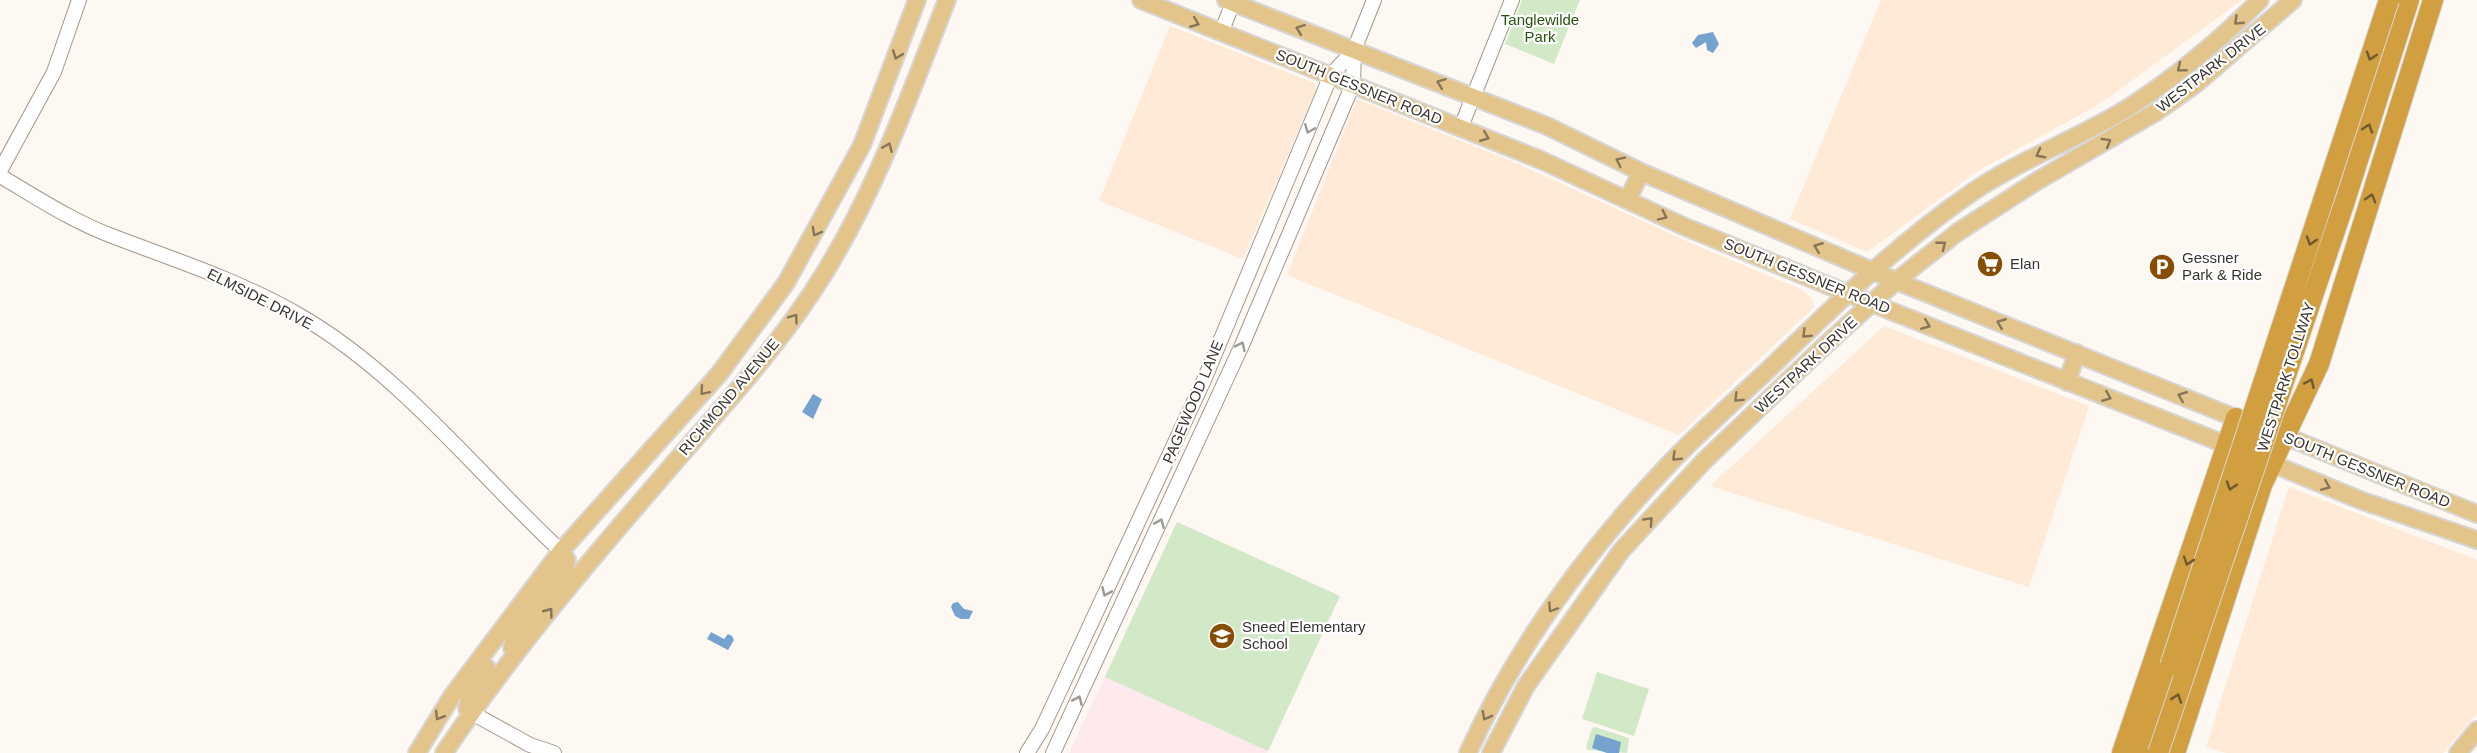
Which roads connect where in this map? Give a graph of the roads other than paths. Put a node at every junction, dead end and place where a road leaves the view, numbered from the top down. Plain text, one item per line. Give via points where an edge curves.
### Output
1 (79, 0) edge
2 (917, 0) edge
3 (947, 0) edge
4 (1142, 0) edge
5 (1374, 0) edge
6 (1512, 0) edge
7 (2260, 0) edge
8 (2389, 0) edge
9 (2409, 0) edge
10 (2433, 0) edge
11 (1231, 1) edge
12 (2287, 3) edge
13 (1221, 33) junction
14 (1354, 50) junction
15 (1331, 75) junction
16 (1353, 84) junction
17 (885, 87) junction
18 (2146, 95) junction
19 (1473, 96) junction
20 (906, 105) junction
21 (2156, 112) junction
22 (1461, 128) junction
23 (0, 171) edge
24 (1641, 172) junction
25 (0, 176) edge
26 (1628, 199) junction
27 (1872, 269) junction
28 (1896, 281) junction
29 (1848, 293) junction
30 (1871, 303) junction
31 (2077, 353) junction
32 (2067, 382) junction
33 (1718, 418) junction
34 (2236, 418) junction
35 (680, 419) junction
36 (701, 433) junction
37 (1733, 433) junction
38 (2286, 436) junction
39 (2227, 446) junction
40 (2273, 463) junction
41 (2477, 514) edge
42 (1603, 538) junction
43 (2477, 540) edge
44 (561, 551) junction
45 (1621, 551) junction
46 (508, 621) junction
47 (512, 658) junction
48 (472, 712) junction
49 (2477, 730) edge
50 (417, 753) edge
51 (444, 753) edge
52 (554, 753) edge
53 (1027, 753) edge
54 (1053, 753) edge
55 (1468, 753) edge
56 (1491, 753) edge
57 (2122, 753) edge
58 (2140, 753) edge
59 (2158, 753) edge
60 (2175, 753) edge
61 (2458, 753) edge

1 - 23 street via 54,72
2 -> 17 main road, RICHMOND AVENUE
3 - 20 main road, RICHMOND AVENUE
4 -> 13 main road, SOUTH GESSNER ROAD
5 - 14 street, PAGEWOOD LANE
6 - 19 street
7 -> 18 main road, WESTPARK DRIVE
8 -> 58 highway, WESTPARK TOLLWAY, bridge
59 -> 9 highway, WESTPARK TOLLWAY, bridge
38 -> 10 highway via 2319,364
11 - 13 street
14 -> 11 main road, SOUTH GESSNER ROAD
12 - 21 main road, WESTPARK DRIVE via 2197,83
13 - 15 main road, SOUTH GESSNER ROAD
14 - 15 street, PAGEWOOD LANE
14 - 16 street, PAGEWOOD LANE
19 -> 14 main road, SOUTH GESSNER ROAD
15 - 16 main road, SOUTH GESSNER ROAD
15 -> 53 street, PAGEWOOD LANE via 1190,410 1042,729
16 - 22 main road, SOUTH GESSNER ROAD
54 -> 16 street, PAGEWOOD LANE via 1242,345
17 - 20 main road
17 -> 35 main road, RICHMOND AVENUE via 851,166 786,283 753,331
18 - 21 main road
18 -> 27 main road, WESTPARK DRIVE via 1977,189
19 - 22 street
24 -> 19 main road, SOUTH GESSNER ROAD via 1547,126
36 -> 20 main road, RICHMOND AVENUE via 746,382 813,291 855,218
28 -> 21 main road, WESTPARK DRIVE via 1968,226 2037,181
22 -> 26 main road, SOUTH GESSNER ROAD
24 - 26 main road
27 -> 24 main road, SOUTH GESSNER ROAD
25 - 44 street, ELMSIDE DRIVE via 110,236 192,265 284,307 320,329 348,348 433,423
26 -> 29 main road, SOUTH GESSNER ROAD via 1683,226
27 - 28 main road, SOUTH GESSNER ROAD
27 - 29 main road, WESTPARK DRIVE
28 - 30 main road, WESTPARK DRIVE
31 -> 28 main road, SOUTH GESSNER ROAD
29 - 30 main road, SOUTH GESSNER ROAD
29 -> 33 main road, WESTPARK DRIVE
30 -> 32 main road, SOUTH GESSNER ROAD
30 - 37 main road, WESTPARK DRIVE
31 - 32 main road
34 -> 31 main road, SOUTH GESSNER ROAD
32 -> 39 main road, SOUTH GESSNER ROAD
33 - 37 main road
33 -> 42 main road, WESTPARK DRIVE via 1673,460
34 - 38 main road, SOUTH GESSNER ROAD
34 - 39 highway
35 - 36 main road
35 - 44 main road, RICHMOND AVENUE
47 -> 36 main road, RICHMOND AVENUE via 586,565
45 -> 37 main road, WESTPARK DRIVE
38 - 40 highway
38 - 41 main road, SOUTH GESSNER ROAD
39 - 40 main road, SOUTH GESSNER ROAD
39 -> 57 highway
40 -> 43 main road, SOUTH GESSNER ROAD via 2360,500
40 - 60 highway via 2262,485
42 - 45 main road
42 -> 55 main road, WESTPARK DRIVE via 1506,680
44 - 46 main road, RICHMOND AVENUE
44 - 47 main road via 567,560 565,567 513,641
45 - 56 main road, WESTPARK DRIVE via 1526,686
46 - 48 main road via 498,653 466,699
46 -> 50 main road, RICHMOND AVENUE via 452,696
47 - 48 main road, RICHMOND AVENUE
48 - 51 main road, RICHMOND AVENUE
48 - 52 street via 530,745
49 - 61 main road

